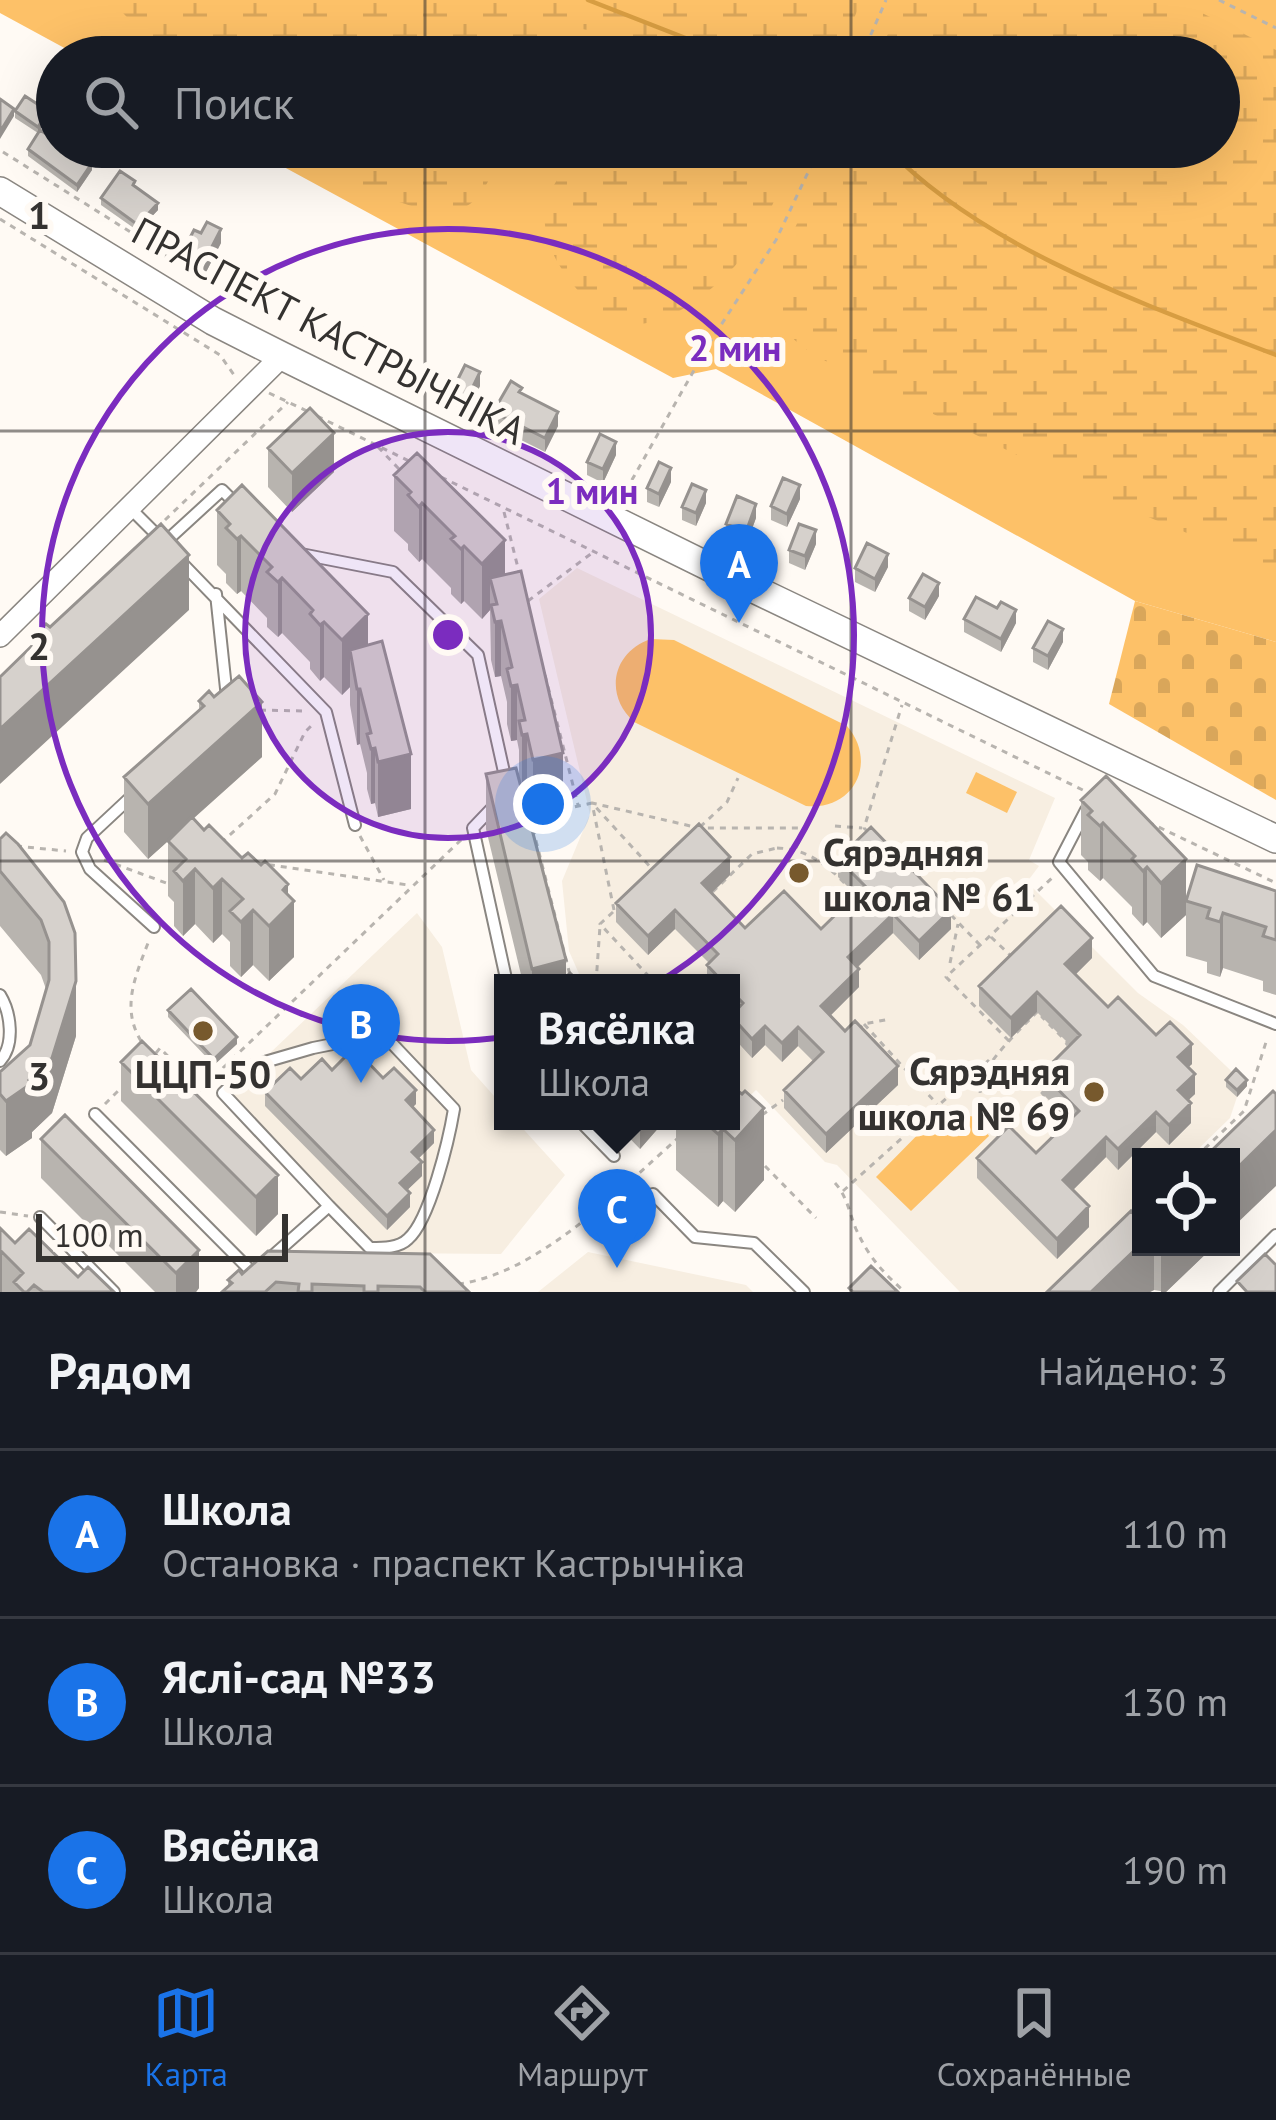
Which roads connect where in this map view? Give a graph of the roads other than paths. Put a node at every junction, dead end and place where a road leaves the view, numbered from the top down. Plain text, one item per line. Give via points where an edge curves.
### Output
1 (0, 191) edge
2 (282, 356) junction
3 (131, 509) junction
4 (254, 520) edge
5 (165, 542) junction
6 (285, 551) edge
7 (148, 559) edge
8 (216, 595) junction
9 (0, 636) edge
10 (223, 711) edge
11 (137, 792) edge
12 (1094, 795) edge
13 (355, 825) road end
14 (1276, 839) edge
15 (154, 927) road end
16 (505, 974) edge
17 (0, 995) edge
18 (1274, 1023) edge
19 (0, 1061) edge
20 (95, 1114) road end
21 (589, 1130) edge
22 (614, 1156) dead end
23 (652, 1194) dead end
24 (328, 1206) junction
25 (40, 1217) road end
26 (1276, 1235) edge
27 (114, 1292) edge
28 (804, 1292) edge
29 (1219, 1292) edge

1 - 2 main road, ПРАСПЕКТ КАСТРЫЧНІКА
2 - 3 street
2 - 14 main road, ПРАСПЕКТ КАСТРЫЧНІКА via 1104,768
3 - 5 lane
3 - 9 street
4 - 5 lane via 222,490
5 - 7 lane
5 - 8 lane
6 - 16 lane via 393,572 478,655 508,792 473,829
8 - 10 lane via 228,685
8 - 13 lane via 326,712
11 - 15 lane via 82,852
12 - 18 lane via 1059,862 1154,976
17 - 19 lane via 10,1025
20 - 24 lane via 249,1278
21 - 22 lane
23 - 28 lane via 695,1237 754,1244
24 - 24 lane via 370,1248 408,1240 450,1132 454,1109 383,1034 251,1066 223,1093
25 - 27 lane
26 - 29 lane

